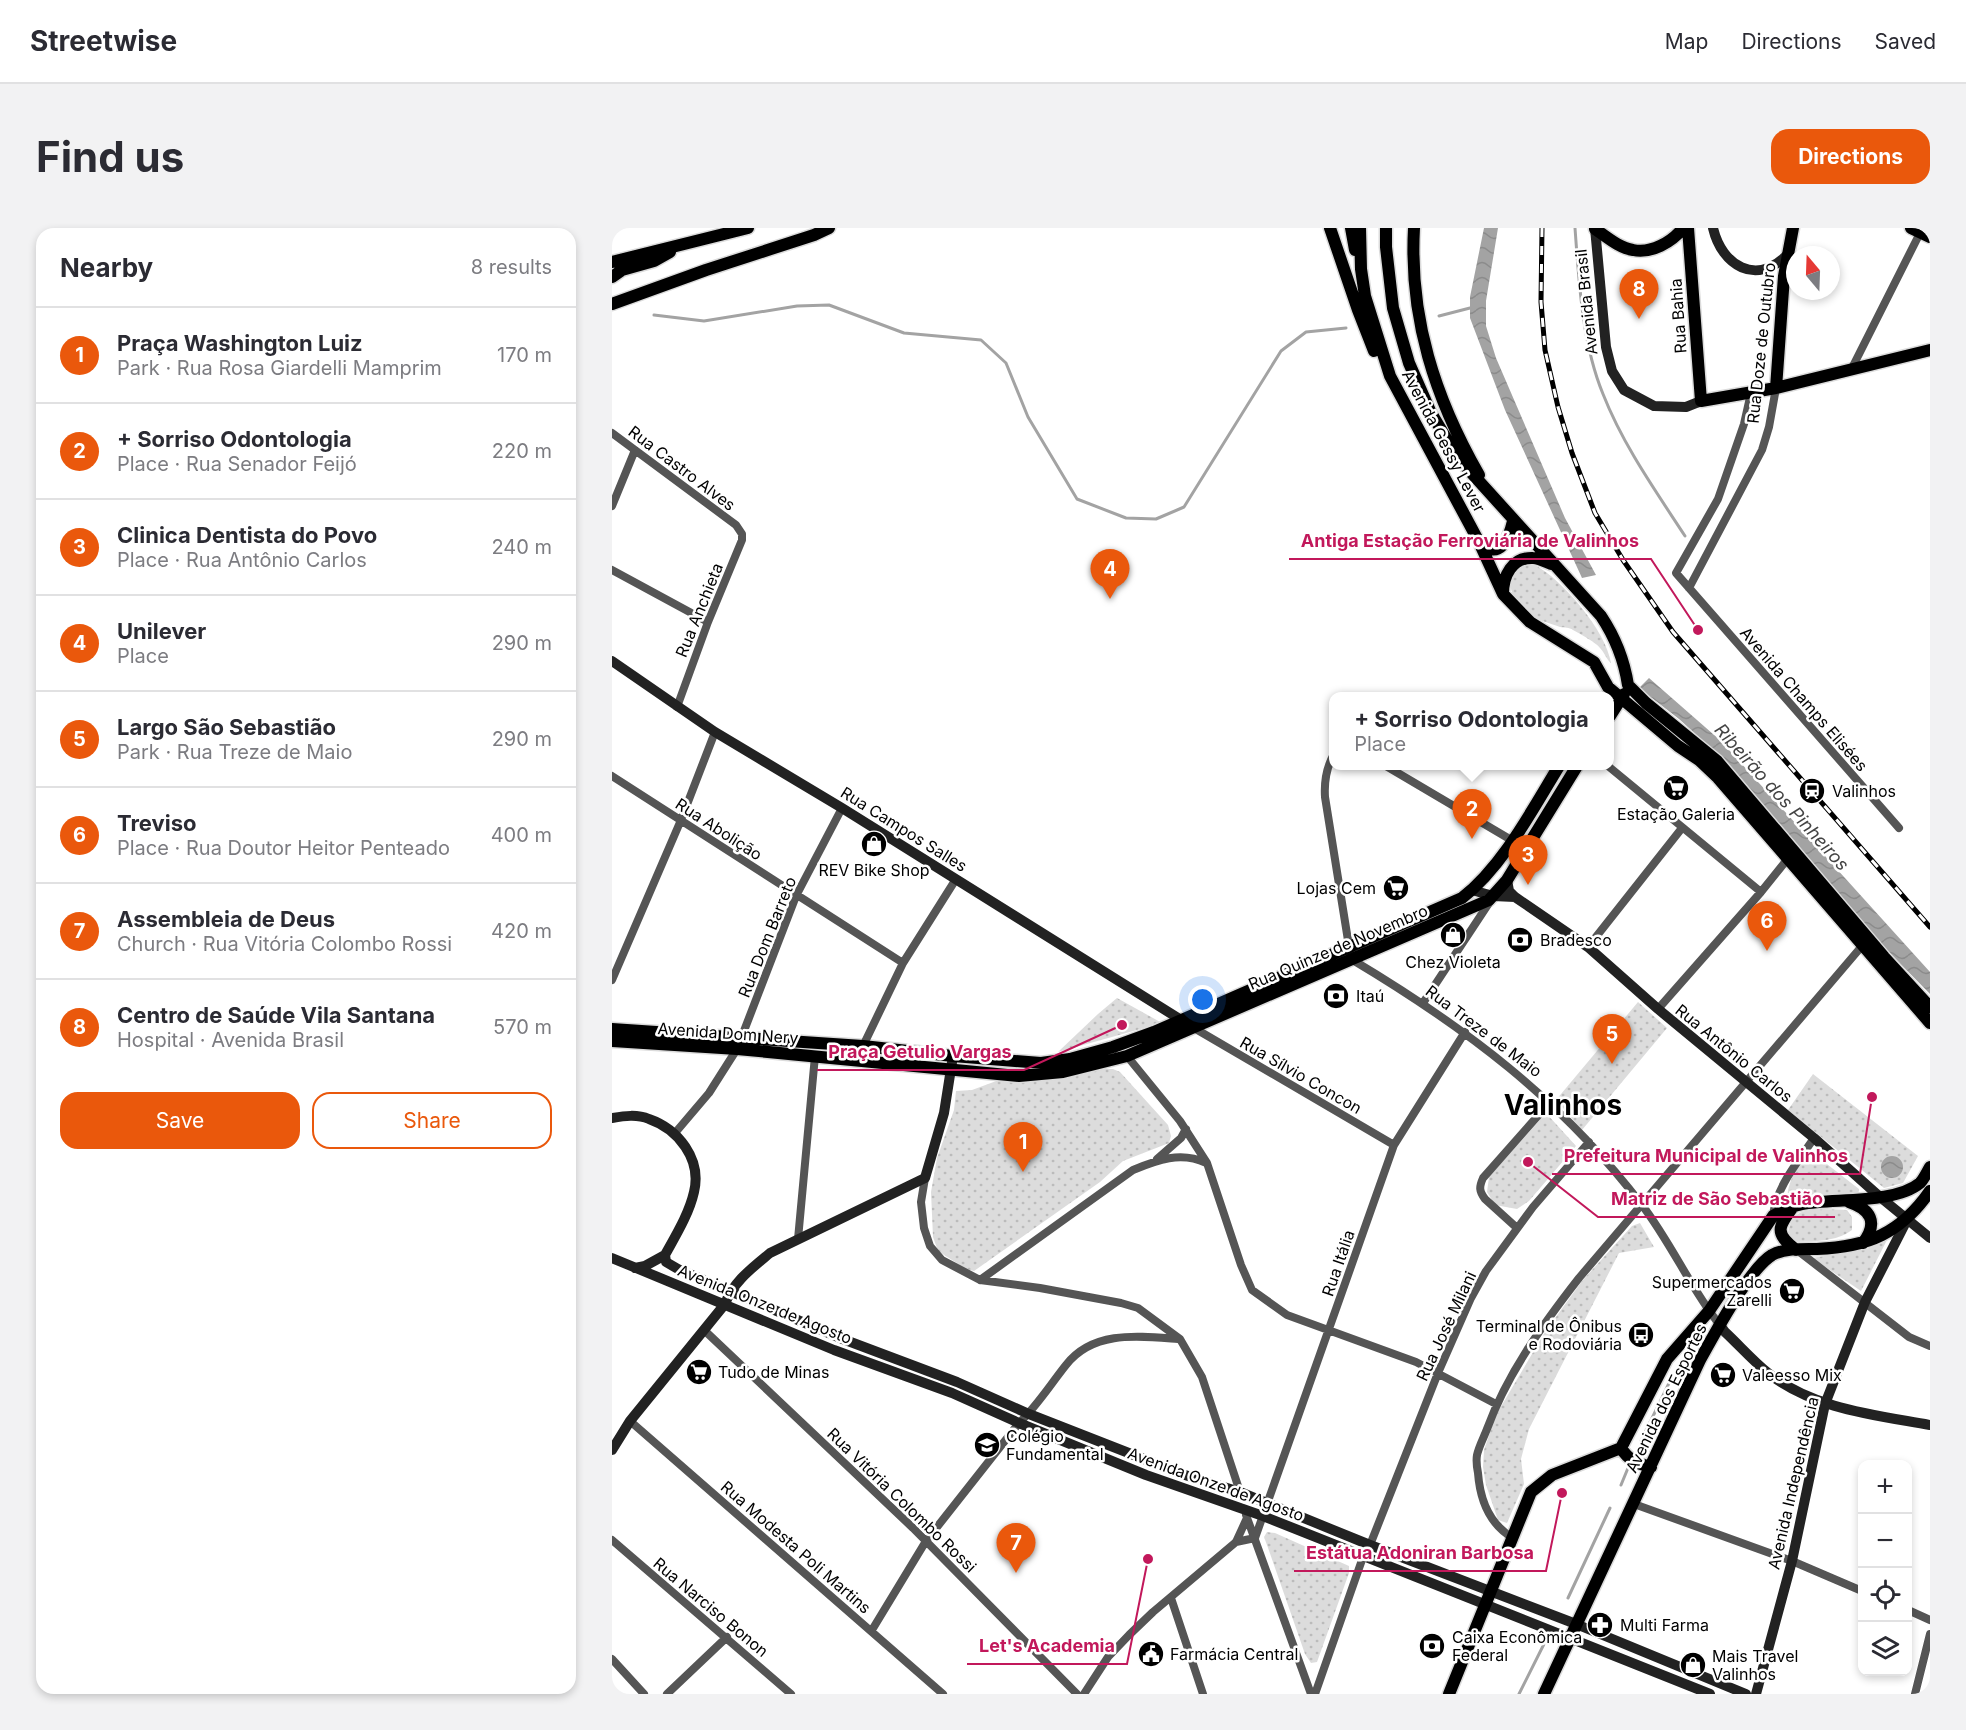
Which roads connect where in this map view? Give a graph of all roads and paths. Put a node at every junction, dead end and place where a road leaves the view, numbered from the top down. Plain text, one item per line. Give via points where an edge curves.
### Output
1 (748, 228) edge
2 (829, 228) edge
3 (1330, 228) edge
4 (1351, 228) edge
5 (1360, 228) edge
6 (1386, 228) edge
7 (1413, 228) edge
8 (1683, 228) edge
9 (1688, 228) edge
10 (1713, 228) edge
11 (1793, 228) edge
12 (1595, 229) edge
13 (1921, 231) edge
14 (815, 232) edge
15 (678, 246) junction
16 (1789, 246) edge
17 (1786, 256) edge
18 (612, 262) edge
19 (1786, 264) edge
20 (1361, 269) junction
21 (612, 277) edge
22 (613, 302) edge
23 (1930, 350) edge
24 (1851, 370) junction
25 (1390, 376) junction
26 (1776, 388) junction
27 (1751, 393) junction
28 (1701, 402) junction
29 (612, 433) edge
30 (635, 450) junction
31 (1487, 489) junction
32 (613, 502) edge
33 (1513, 520) junction
34 (736, 525) joint
35 (1479, 542) junction
36 (1553, 564) junction
37 (612, 570) edge
38 (1689, 588) junction
39 (1503, 594) junction
40 (708, 622) junction
41 (612, 661) edge
42 (1628, 685) junction
43 (1605, 692) edge
44 (1614, 696) edge
45 (1622, 699) junction
46 (677, 707) junction
47 (1614, 710) edge
48 (715, 732) junction
49 (1329, 764) edge
50 (1394, 770) edge
51 (1556, 770) edge
52 (1574, 770) edge
53 (1614, 770) edge
54 (612, 776) edge
55 (842, 808) junction
56 (681, 820) junction
57 (1682, 828) junction
58 (1899, 828) dead end
59 (1513, 841) junction
60 (1792, 854) junction
61 (956, 879) junction
62 (1507, 880) junction
63 (1472, 890) junction
64 (1761, 892) junction
65 (796, 896) junction
66 (1494, 896) junction
67 (1515, 897) junction
68 (1464, 911) junction
69 (1479, 920) junction
70 (1862, 946) junction
71 (1588, 947) junction
72 (1350, 953) junction
73 (903, 963) junction
74 (612, 980) edge
75 (1423, 1003) junction
76 (1930, 1006) edge
77 (1658, 1009) junction
78 (1181, 1019) junction
79 (1930, 1023) edge
80 (1194, 1028) junction
81 (612, 1029) edge
82 (1465, 1032) junction
83 (612, 1041) edge
84 (740, 1044) junction
85 (863, 1046) junction
86 (815, 1056) junction
87 (1127, 1056) junction
88 (952, 1062) junction
89 (1746, 1082) junction
90 (1550, 1102) junction
91 (612, 1118) edge
92 (1186, 1129) junction
93 (675, 1133) junction
94 (1814, 1138) junction
95 (1589, 1142) junction
96 (1394, 1145) junction
97 (1156, 1160) junction
98 (1207, 1163) junction
99 (1930, 1167) edge
100 (925, 1178) junction
101 (1930, 1191) edge
102 (1880, 1197) junction
103 (1845, 1200) junction
104 (1642, 1205) junction
105 (1794, 1206) junction
106 (1773, 1216) junction
107 (1907, 1220) junction
108 (1517, 1228) junction
109 (1930, 1238) edge
110 (798, 1239) junction
111 (1863, 1243) junction
112 (1796, 1250) junction
113 (665, 1255) junction
114 (612, 1258) edge
115 (635, 1268) junction
116 (980, 1280) junction
117 (730, 1290) junction
118 (1865, 1302) junction
119 (725, 1304) junction
120 (1709, 1311) junction
121 (1719, 1324) junction
122 (704, 1330) junction
123 (1328, 1331) junction
124 (1180, 1339) junction
125 (1930, 1346) edge
126 (1438, 1373) junction
127 (1496, 1404) junction
128 (1825, 1404) junction
129 (1029, 1414) junction
130 (630, 1421) junction
131 (1019, 1423) junction
132 (1930, 1425) edge
133 (1621, 1448) junction
134 (612, 1450) edge
135 (1652, 1467) junction
136 (1240, 1492) junction
137 (1268, 1503) junction
138 (1634, 1504) junction
139 (1245, 1513) junction
140 (1263, 1516) junction
141 (1255, 1538) junction
142 (1513, 1538) junction
143 (612, 1540) edge
144 (926, 1541) junction
145 (1236, 1542) junction
146 (1371, 1545) junction
147 (1363, 1557) junction
148 (1792, 1561) junction
149 (1858, 1589) edge
150 (1170, 1598) junction
151 (1488, 1598) junction
152 (1912, 1612) edge
153 (1930, 1620) edge
154 (1576, 1624) junction
155 (872, 1630) junction
156 (1930, 1634) edge
157 (727, 1637) junction
158 (1570, 1637) junction
159 (612, 1659) edge
160 (644, 1694) edge
161 (667, 1694) edge
162 (791, 1694) edge
163 (943, 1694) edge
164 (1077, 1694) edge
165 (1084, 1694) edge
166 (1203, 1694) edge
167 (1313, 1694) edge
168 (1449, 1694) edge
169 (1544, 1694) edge
170 (1710, 1694) edge
171 (1746, 1694) edge
172 (1756, 1694) edge
173 (1916, 1694) edge

1 - 15 main road
2 - 14 main road
3 - 25 main road via 1367,335
4 - 20 main road
5 - 20 main road, Avenida Gessy Lever
6 - 31 main road, Avenida Gessy Lever via 1393,308 1418,386 1458,458
7 - 31 main road via 1423,342 1443,402
8 - 12 main road via 1663,245 1633,251
9 - 28 main road, Rua Bahia
10 - 17 main road via 1723,254 1741,267 1763,269
11 - 16 main road, Rua Doze de Outubro
12 - 28 main road, Avenida Brasil via 1606,347 1612,371 1624,390 1654,406 1686,407
13 - 24 street
14 - 22 main road
15 - 18 main road
15 - 21 main road via 654,261
19 - 26 main road, Rua Doze de Outubro
20 - 25 main road, Avenida Gessy Lever
23 - 24 main road, Avenida Brasil
24 - 26 main road, Avenida Brasil
25 - 35 main road, Avenida Gessy Lever
26 - 27 main road, Avenida Brasil
26 - 38 street, Rua Doze de Outubro via 1762,450
27 - 28 main road, Avenida Brasil
27 - 38 street, Rua Doze de Outubro via 1718,499 1677,568 1678,576
29 - 30 street, Rua Castro Alves
30 - 32 street
30 - 34 street, Rua Castro Alves
31 - 33 main road, Avenida Gessy Lever
33 - 35 main road via 1507,542 1502,546 1488,548
33 - 36 main road, Avenida Gessy Lever
34 - 40 street, Rua Anchieta via 742,540
35 - 39 main road, Avenida Gessy Lever
36 - 39 main road via 1534,558 1521,560 1506,573
36 - 42 main road, Avenida Gessy Lever via 1607,624 1620,652
37 - 40 street
38 - 58 street, Avenida Champs Elisées
39 - 43 main road, Avenida Gessy Lever via 1530,622 1594,662
40 - 46 street, Rua Anchieta
41 - 46 main road, Rua Campos Salles
42 - 45 main road
42 - 60 main road via 1717,761
44 - 45 main road, Avenida Gessy Lever
45 - 47 main road
45 - 60 main road, Avenida Gessy Lever via 1699,760
46 - 48 main road, Rua Campos Salles
48 - 55 main road, Rua Campos Salles
48 - 56 street
49 - 72 street via 1325,797
50 - 59 street
51 - 59 main road
52 - 62 main road
53 - 57 street
54 - 56 street, Rua Abolição
55 - 61 main road, Rua Campos Salles
55 - 65 street, Rua Dom Barreto
56 - 65 street, Rua Abolição
56 - 74 street
57 - 64 street
57 - 71 street
59 - 63 main road
60 - 64 street
60 - 70 main road
60 - 76 main road
61 - 73 street
61 - 78 main road, Rua Campos Salles
62 - 66 main road
62 - 67 main road
63 - 66 main road
63 - 72 main road, Rua Quinze de Novembro
64 - 77 street
65 - 73 street, Rua Abolição
65 - 84 street, Rua Dom Barreto
66 - 67 main road
66 - 68 main road, Rua Quinze de Novembro
66 - 69 street
67 - 71 main road, Rua Antônio Carlos
68 - 69 main road
68 - 72 main road, Rua Quinze de Novembro
69 - 75 street
70 - 79 main road
70 - 89 street
71 - 77 main road, Rua Antônio Carlos
72 - 75 street, Rua Treze de Maio
72 - 78 main road, Rua Quinze de Novembro
72 - 80 main road, Rua Quinze de Novembro
73 - 85 street
75 - 82 street, Rua Treze de Maio
77 - 89 main road, Rua Antônio Carlos
78 - 80 main road, Rua Campos Salles
78 - 88 main road, Avenida Dom Nery via 1132,1041 1070,1059 1041,1063
80 - 87 main road, Avenida Dom Nery
80 - 96 street, Rua Sílvio Concon
81 - 84 main road, Avenida Dom Nery
82 - 90 street, Rua Treze de Maio
82 - 96 street, Rua Itália
83 - 84 main road, Avenida Dom Nery
84 - 85 main road, Avenida Dom Nery
84 - 86 main road, Avenida Dom Nery
84 - 93 street, Rua Dom Barreto via 709,1093
85 - 88 main road, Avenida Dom Nery
86 - 88 main road, Avenida Dom Nery
86 - 110 street
87 - 88 main road, Avenida Dom Nery via 1063,1072 1019,1076
87 - 92 street
88 - 100 main road via 944,1113
89 - 94 main road, Rua Antônio Carlos
89 - 104 street
90 - 95 street, Rua Treze de Maio
90 - 108 street via 1480,1185 1485,1199
91 - 93 main road via 648,1118
92 - 97 street
92 - 98 street
93 - 113 main road via 694,1168 695,1189
94 - 102 main road, Rua Antônio Carlos
94 - 106 street via 1778,1192
95 - 104 street, Rua Treze de Maio
95 - 108 street, Rua José Milani
96 - 123 street, Rua Itália
97 - 98 street via 1194,1157
97 - 116 street via 1120,1178
98 - 123 street via 1252,1290 1287,1315
99 - 102 main road via 1920,1183
100 - 110 main road
100 - 116 street via 921,1202 930,1246 942,1260
101 - 107 main road
102 - 103 main road
102 - 107 main road, Rua Antônio Carlos
103 - 105 main road
103 - 111 main road via 1868,1212 1869,1233
104 - 120 street, Rua Treze de Maio
104 - 127 street via 1546,1319
105 - 106 main road
105 - 112 main road via 1783,1221 1781,1233 1783,1240
106 - 120 main road, Avenida dos Esportes
107 - 109 main road, Rua Antônio Carlos
107 - 111 main road, Avenida dos Esportes
107 - 118 main road, Avenida Independência
108 - 126 street, Rua José Milani via 1471,1298
110 - 117 main road via 770,1253
111 - 112 main road, Avenida dos Esportes
112 - 118 street
112 - 121 main road, Avenida dos Esportes via 1780,1251 1760,1265
113 - 115 main road
113 - 117 main road, Avenida Onze de Agosto via 670,1265
114 - 115 main road, Avenida Onze de Agosto
115 - 119 main road, Avenida Onze de Agosto
116 - 124 street via 1138,1308
117 - 119 main road
117 - 129 main road, Avenida Onze de Agosto
118 - 125 street via 1909,1336
118 - 128 main road, Avenida Independência
119 - 122 main road
119 - 131 main road, Avenida Onze de Agosto
120 - 121 street, Rua Treze de Maio
120 - 133 main road, Avenida dos Esportes via 1666,1359
121 - 128 main road, Rua Treze de Maio via 1768,1373
121 - 135 main road, Avenida dos Esportes
122 - 130 main road
122 - 144 street, Rua Vitória Colombo Rossi
123 - 126 street
123 - 137 street, Rua Itália
124 - 129 street via 1135,1335 1106,1338 1084,1348 1068,1362
124 - 136 street via 1202,1377
126 - 127 street
126 - 146 street, Rua José Milani
127 - 142 street via 1477,1456 1479,1485 1492,1520
128 - 132 main road, Rua Treze de Maio
128 - 148 main road, Avenida Independência
129 - 131 street
129 - 136 main road, Avenida Onze de Agosto via 1185,1475
130 - 134 main road
130 - 155 street, Rua Modesta Poli Martins
131 - 139 main road, Avenida Onze de Agosto
131 - 144 street
133 - 135 main road via 1634,1462
133 - 142 main road, Avenida dos Esportes via 1541,1482 1531,1492
135 - 138 main road, Avenida dos Esportes
136 - 137 main road, Avenida Onze de Agosto
137 - 140 street, Rua Itália
137 - 146 main road, Avenida Onze de Agosto
138 - 148 street
138 - 154 main road, Avenida dos Esportes
139 - 140 main road, Avenida Onze de Agosto
139 - 141 street
139 - 145 street
140 - 141 street, Rua Itália
140 - 147 main road, Avenida Onze de Agosto
141 - 145 street
141 - 167 street
142 - 151 main road, Avenida dos Esportes
143 - 157 street, Rua Narciso Bonon
144 - 155 street
144 - 164 street, Rua Vitória Colombo Rossi
145 - 150 street
146 - 151 main road, Avenida Onze de Agosto
147 - 151 main road, Avenida Onze de Agosto
147 - 167 street
148 - 149 street
148 - 172 main road, Avenida Independência
150 - 165 street via 1108,1657
150 - 166 street
151 - 154 main road, Avenida Onze de Agosto
151 - 158 main road, Avenida Onze de Agosto
151 - 168 main road, Avenida dos Esportes
152 - 153 street
154 - 158 main road, Avenida dos Esportes
154 - 171 main road, Avenida Onze de Agosto
155 - 163 street, Rua Modesta Poli Martins
156 - 173 street
157 - 161 street
157 - 162 street, Rua Narciso Bonon
158 - 169 main road, Avenida dos Esportes
158 - 170 main road, Avenida Onze de Agosto
159 - 160 street

